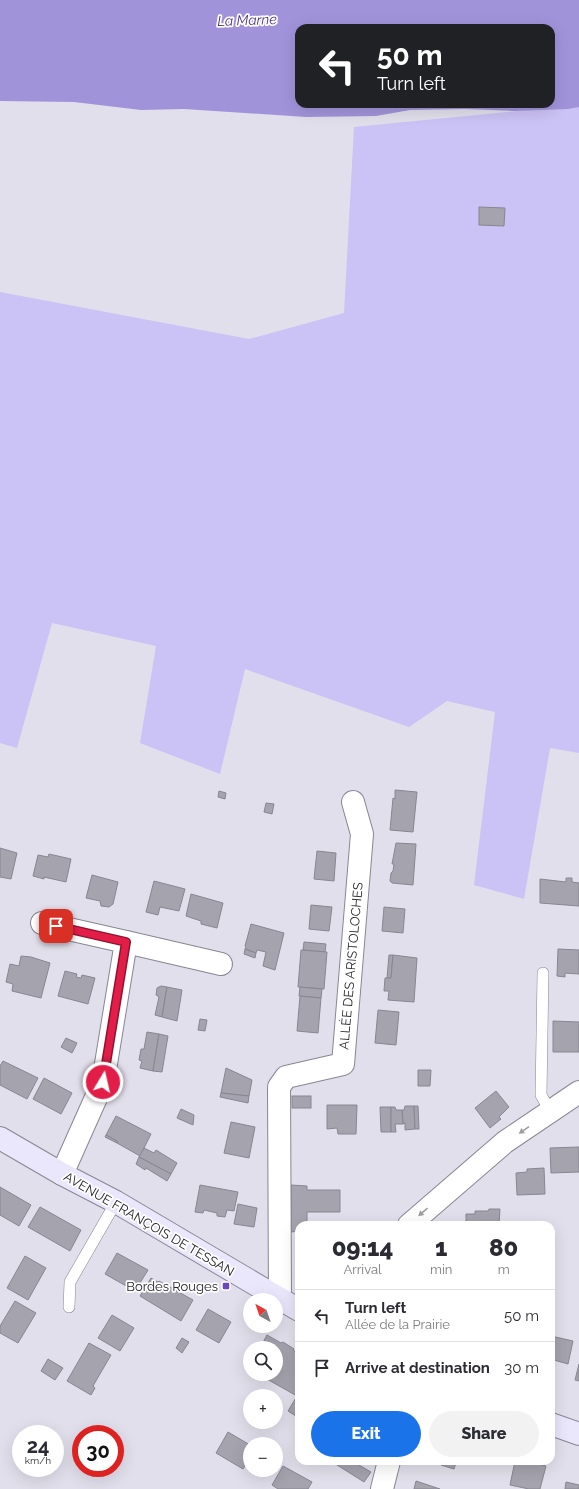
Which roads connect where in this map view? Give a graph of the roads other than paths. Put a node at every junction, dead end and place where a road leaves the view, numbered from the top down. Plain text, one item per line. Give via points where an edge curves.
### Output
1 (353, 802) dead end
2 (42, 923) dead end
3 (126, 942) junction
4 (221, 964) dead end
5 (543, 973) dead end
6 (579, 1092) edge
7 (550, 1111) junction
8 (0, 1138) edge
9 (62, 1174) junction
10 (116, 1202) junction
11 (414, 1221) edge
12 (270, 1293) edge
13 (280, 1293) edge
14 (283, 1301) edge
15 (69, 1307) dead end
16 (295, 1308) edge
17 (555, 1425) edge
18 (579, 1434) edge
19 (388, 1465) edge
20 (382, 1489) edge

1 - 13 street, ALLÉE DES ARISTOLOCHES via 362,834 343,1064 286,1077 279,1087
2 - 3 street
3 - 4 street
3 - 9 street via 103,1082
5 - 7 lane via 541,1095
6 - 7 street
7 -> 11 street via 505,1142
8 - 9 street, AVENUE FRANÇOIS DE TESSAN
9 - 10 street, AVENUE FRANÇOIS DE TESSAN
10 - 12 street, AVENUE FRANÇOIS DE TESSAN
10 - 15 lane via 70,1282
14 - 16 street, AVENUE FRANÇOIS DE TESSAN
17 - 18 street
19 - 20 street

